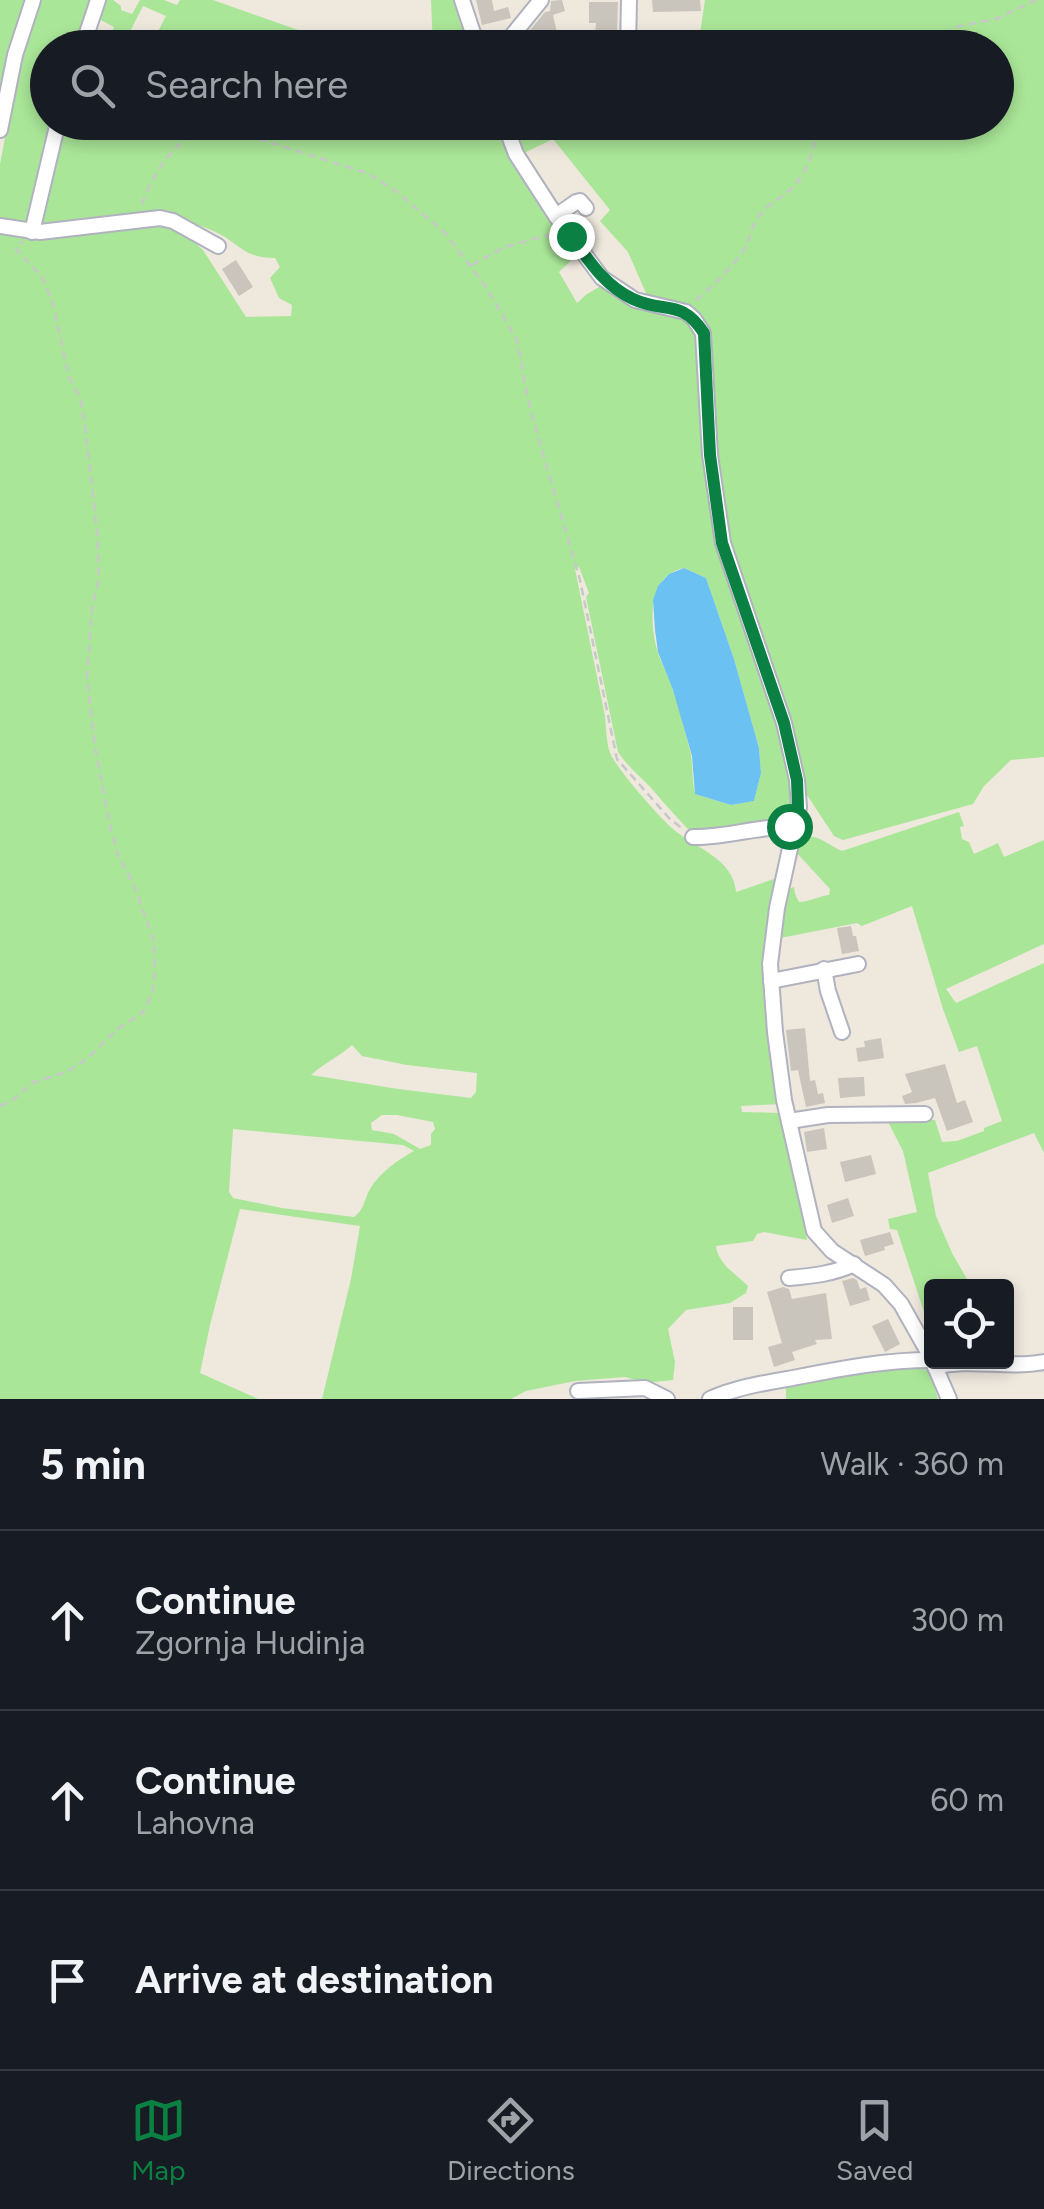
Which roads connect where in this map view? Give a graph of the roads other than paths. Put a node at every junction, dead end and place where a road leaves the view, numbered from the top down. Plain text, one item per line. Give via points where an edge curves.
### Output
1 (32, 0) edge
2 (98, 0) edge
3 (462, 0) edge
4 (542, 0) edge
5 (630, 0) edge
6 (88, 30) edge
7 (472, 30) edge
8 (517, 30) edge
9 (629, 30) edge
10 (0, 130) edge
11 (54, 140) edge
12 (511, 140) edge
13 (586, 208) dead end
14 (556, 216) junction
15 (0, 226) edge
16 (32, 232) junction
17 (218, 246) dead end
18 (794, 827) junction
19 (693, 836) road end
20 (858, 964) dead end
21 (824, 969) junction
22 (771, 981) junction
23 (842, 1032) dead end
24 (924, 1114) dead end
25 (789, 1121) junction
26 (854, 1264) junction
27 (788, 1278) dead end
28 (924, 1346) edge
29 (924, 1362) edge
30 (1044, 1362) edge
31 (1014, 1365) edge
32 (936, 1369) edge
33 (578, 1391) dead end
34 (946, 1397) edge
35 (667, 1399) edge
36 (710, 1399) edge

1 - 10 street
2 - 6 street
3 - 7 street
4 - 8 street
5 - 9 street
11 - 16 street
12 - 14 street
13 - 14 street via 576,202
14 - 18 street via 602,278 635,300 686,312 704,333 722,543 784,723 797,780
15 - 16 street
16 - 17 street via 160,218
18 - 19 street
18 - 22 street
20 - 21 street
21 - 22 street
21 - 23 street
22 - 25 street
24 - 25 street
25 - 26 street via 814,1231
26 - 27 street
26 - 28 street via 901,1304
29 - 36 street via 841,1368
30 - 31 street
32 - 34 street
33 - 35 street via 645,1388

